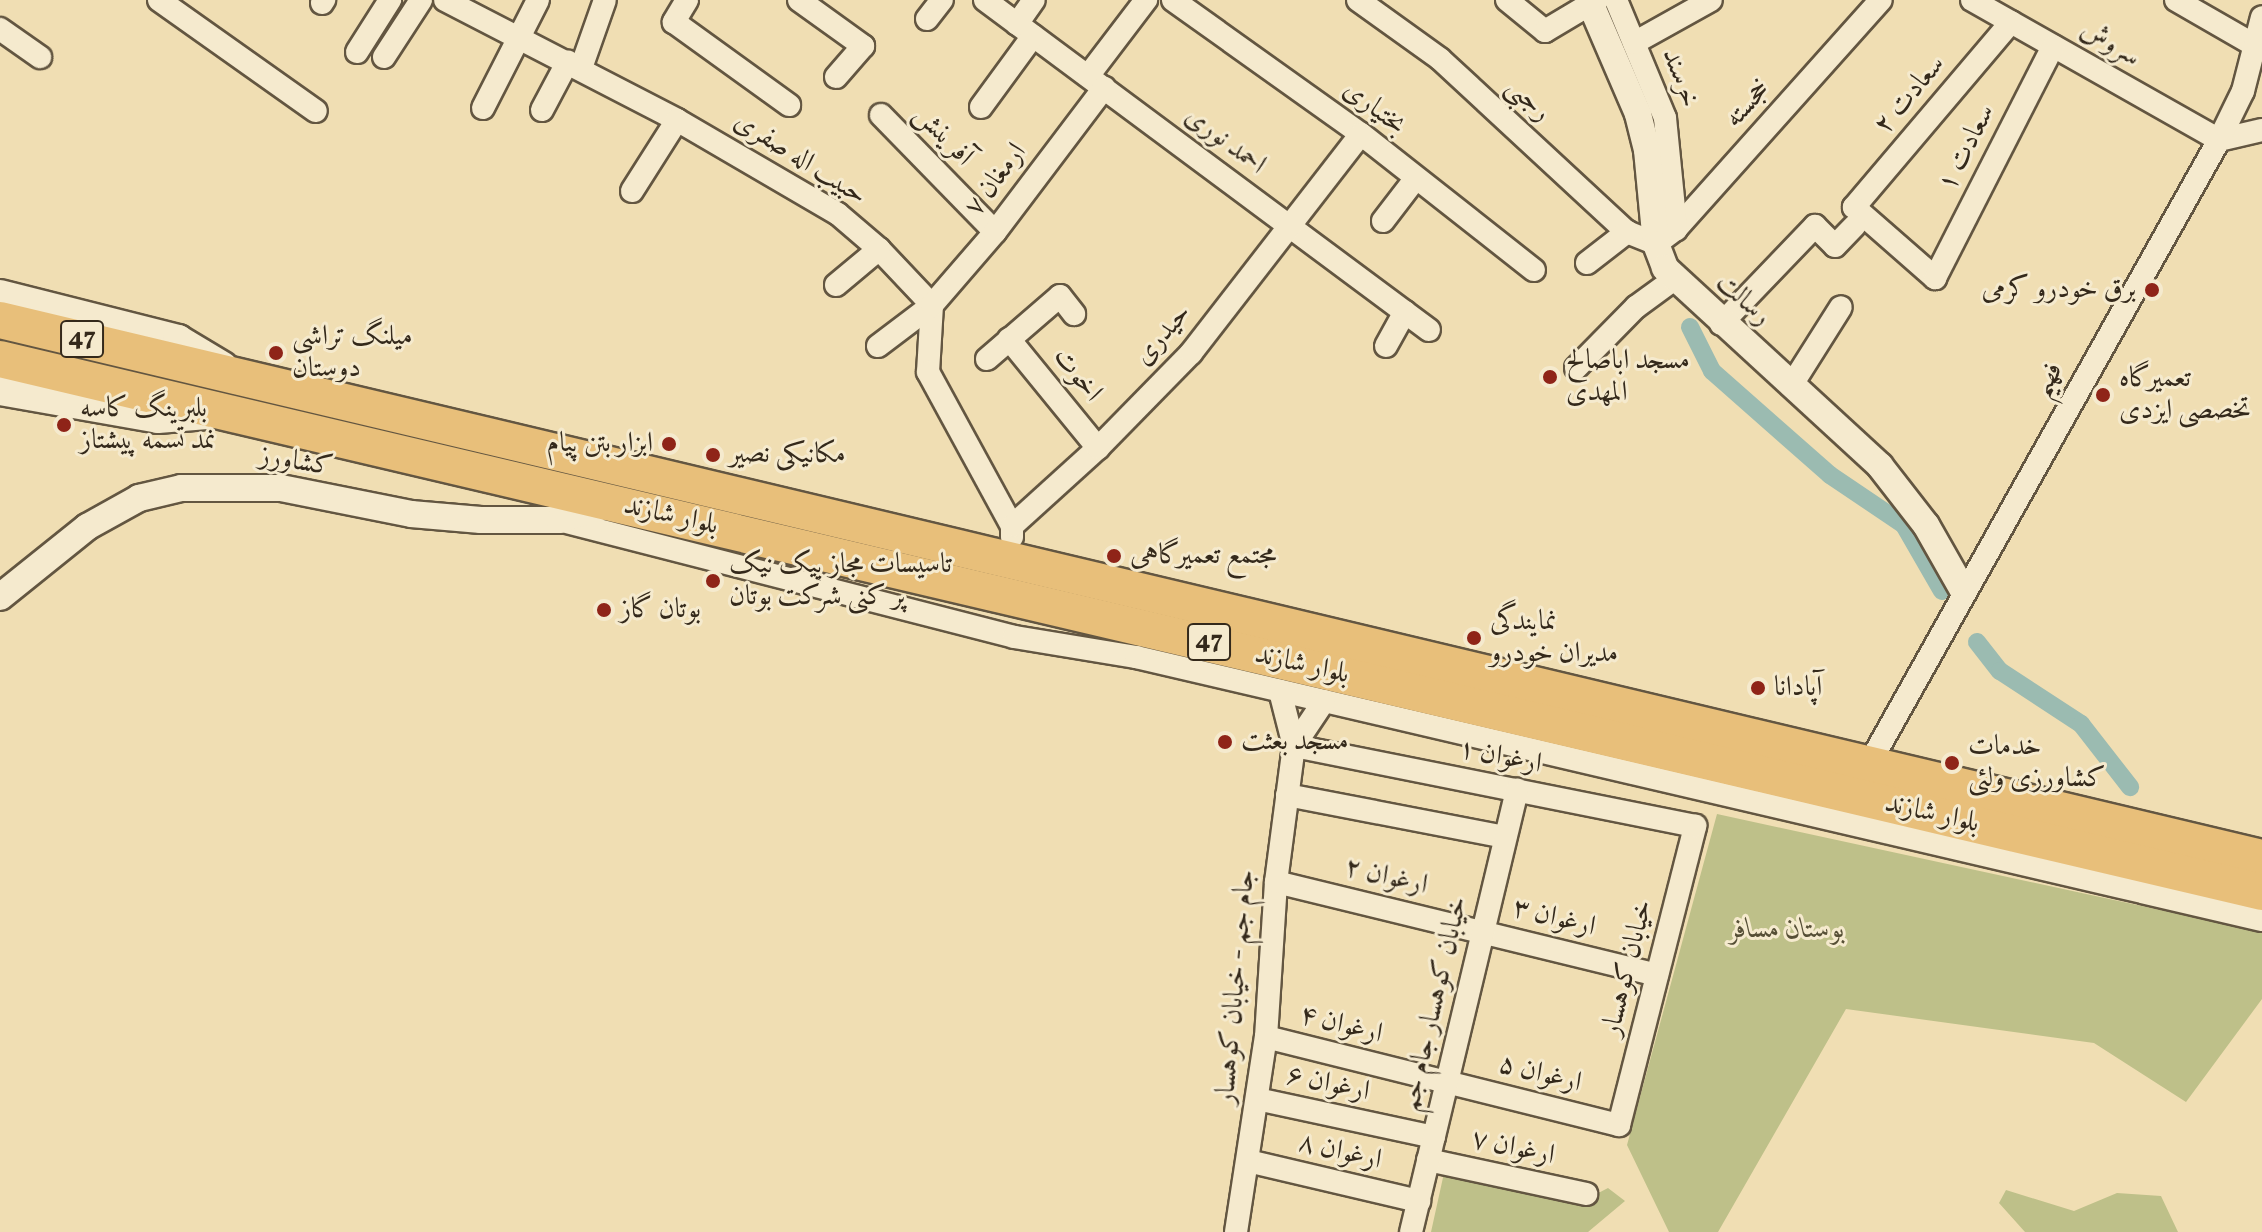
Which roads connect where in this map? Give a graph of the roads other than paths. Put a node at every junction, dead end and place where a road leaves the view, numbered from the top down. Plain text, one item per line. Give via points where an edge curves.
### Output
1 (159, 0) edge
2 (390, 0) edge
3 (421, 0) edge
4 (445, 0) edge
5 (538, 0) edge
6 (605, 0) edge
7 (687, 0) edge
8 (799, 0) edge
9 (942, 0) edge
10 (985, 0) edge
11 (1034, 0) edge
12 (1146, 0) edge
13 (1173, 0) edge
14 (1358, 0) edge
15 (1507, 0) edge
16 (1711, 0) edge
17 (1881, 0) edge
18 (1972, 0) edge
19 (2176, 0) edge
20 (1598, 1) edge
21 (2262, 17) edge
22 (927, 19) dead end
23 (2011, 22) junction
24 (0, 29) edge
25 (1025, 30) junction
26 (521, 38) junction
27 (1634, 43) junction
28 (2053, 46) junction
29 (2256, 46) junction
30 (357, 52) dead end
31 (40, 57) dead end
32 (384, 57) dead end
33 (574, 64) junction
34 (836, 77) dead end
35 (1096, 82) junction
36 (789, 105) dead end
37 (981, 107) dead end
38 (483, 108) dead end
39 (542, 110) dead end
40 (316, 111) dead end
41 (881, 115) dead end
42 (677, 120) junction
43 (2262, 130) edge
44 (1361, 134) junction
45 (2219, 140) junction
46 (1416, 178) junction
47 (632, 191) dead end
48 (1854, 216) junction
49 (1383, 221) dead end
50 (1290, 227) junction
51 (995, 232) junction
52 (1627, 232) junction
53 (1666, 236) junction
54 (879, 249) junction
55 (1587, 263) dead end
56 (1534, 270) dead end
57 (1673, 280) junction
58 (836, 285) dead end
59 (0, 295) edge
60 (932, 305) junction
61 (1841, 307) dead end
62 (1405, 312) junction
63 (1074, 314) dead end
64 (0, 320) edge
65 (1721, 324) junction
66 (1429, 330) dead end
67 (1009, 339) junction
68 (878, 346) dead end
69 (1386, 346) dead end
70 (0, 359) edge
71 (987, 359) dead end
72 (1576, 368) dead end
73 (238, 376) junction
74 (1791, 386) junction
75 (0, 390) edge
76 (227, 413) junction
77 (1098, 448) junction
78 (613, 503) junction
79 (559, 520) junction
80 (1012, 526) junction
81 (1011, 563) junction
82 (976, 587) junction
83 (10, 589) edge
84 (1963, 590) junction
85 (1136, 657) junction
86 (1280, 691) junction
87 (1324, 701) junction
88 (1528, 733) junction
89 (1294, 746) junction
90 (1868, 766) junction
91 (1517, 790) junction
92 (1287, 795) junction
93 (1695, 826) joint
94 (1505, 837) junction
95 (2262, 858) edge
96 (1276, 882) junction
97 (2262, 892) edge
98 (2262, 920) edge
99 (1483, 931) junction
100 (1657, 975) junction
101 (1266, 1037) junction
102 (1447, 1082) junction
103 (1257, 1099) junction
104 (1619, 1125) joint
105 (1434, 1137) junction
106 (1428, 1160) junction
107 (1248, 1161) junction
108 (1586, 1194) dead end
109 (1419, 1201) junction
110 (1236, 1232) edge
111 (1411, 1232) edge

1 - 40 street
2 - 30 street
3 - 32 street
4 - 26 street, حبیب اله صفری
5 - 26 street
6 - 33 street
7 - 36 street via 674,22
8 - 34 street via 863,46
9 - 22 street
10 - 25 street, احمد نوری
11 - 25 street
12 - 35 street
13 - 44 street, بختیاری
14 - 52 street, رجبی via 1440,59
15 - 20 street via 1545,31
16 - 27 street
17 - 53 street, خجسته
18 - 23 street, سروش
19 - 29 street
20 - 27 street, خرسند
20 - 53 street, رسالت via 1638,114
21 - 29 street, فهیم
23 - 28 street, سروش
23 - 48 street, سعادت ۲
24 - 31 street
25 - 35 street, احمد نوری
25 - 37 street
26 - 33 street, حبیب اله صفری
26 - 38 street
27 - 53 street, خرسند via 1665,118
28 - 45 street, سروش
28 - 48 street, سعادت ۱ via 1935,278
29 - 45 street, فهیم via 2243,91
33 - 39 street
33 - 42 street, حبیب اله صفری
35 - 50 street, احمد نوری
35 - 51 street, ارمغان ۷
41 - 51 street, آفرینش
42 - 47 street
42 - 54 street, حبیب اله صفری via 838,214
43 - 45 street
44 - 46 street, بختیاری
44 - 50 street, حیدری
45 - 84 street, فهیم
46 - 49 street
46 - 56 street, بختیاری
48 - 65 street via 1835,246 1815,226
50 - 62 street, احمد نوری
50 - 77 street, حیدری via 1191,353
51 - 60 street, ارمغان ۷
52 - 53 street, رجبی
52 - 55 street
53 - 57 street, رسالت
54 - 58 street
54 - 60 street, حبیب اله صفری
57 - 65 street, رسالت
57 - 72 street via 1636,307
59 - 73 main road via 178,340
60 - 68 street, ارمغان ۷
60 - 80 street via 928,372
61 - 74 street
62 - 66 street, احمد نوری
62 - 69 street
63 - 67 street via 1060,296
64 - 73 highway, بلوار شازند / 47
65 - 74 street, رسالت
67 - 71 street
67 - 77 street, اخوت
70 - 76 highway, بلوار شازند / 47
73 - 81 highway, بلوار شازند / 47
74 - 84 street, رسالت via 1880,466 1926,525
75 - 76 main road via 158,418
76 - 78 highway, بلوار شازند / 47
77 - 80 street, حیدری
78 - 79 street, کشاورز
78 - 82 highway, بلوار شازند / 47
79 - 83 street, کشاورز via 411,514 281,488 181,488 139,498 87,527
79 - 85 street via 1014,637
80 - 81 street
81 - 90 highway, بلوار شازند / 47
82 - 85 street
82 - 88 highway, بلوار شازند / 47
84 - 90 street, فهیم
85 - 86 street
86 - 87 street
86 - 89 street
87 - 88 street
87 - 89 street
88 - 97 highway, بلوار شازند / 47
88 - 98 street
89 - 91 street, ارغوان ۱
89 - 92 street, جام جم - خیابان کوهسار
90 - 95 highway, بلوار شازند / 47
91 - 93 street, ارغوان ۱
91 - 94 street, خیابان کوهسار جام جم
92 - 94 street
92 - 96 street, جام جم - خیابان کوهسار
93 - 100 street, خیابان کوهسار
94 - 99 street, خیابان کوهسار جام جم
96 - 99 street, ارغوان ۲
96 - 101 street, جام جم - خیابان کوهسار
99 - 100 street, ارغوان ۳
99 - 102 street, خیابان کوهسار جام جم
100 - 104 street, خیابان کوهسار
101 - 102 street, ارغوان ۴
101 - 103 street, جام جم - خیابان کوهسار
102 - 104 street, ارغوان ۵
102 - 105 street, خیابان کوهسار جام جم
103 - 105 street, ارغوان ۶
103 - 107 street, جام جم - خیابان کوهسار
105 - 106 street, خیابان کوهسار جام جم
106 - 108 street, ارغوان ۷
106 - 109 street, خیابان کوهسار جام جم
107 - 109 street, ارغوان ۸
107 - 110 street, جام جم - خیابان کوهسار
109 - 111 street, خیابان کوهسار جام جم

